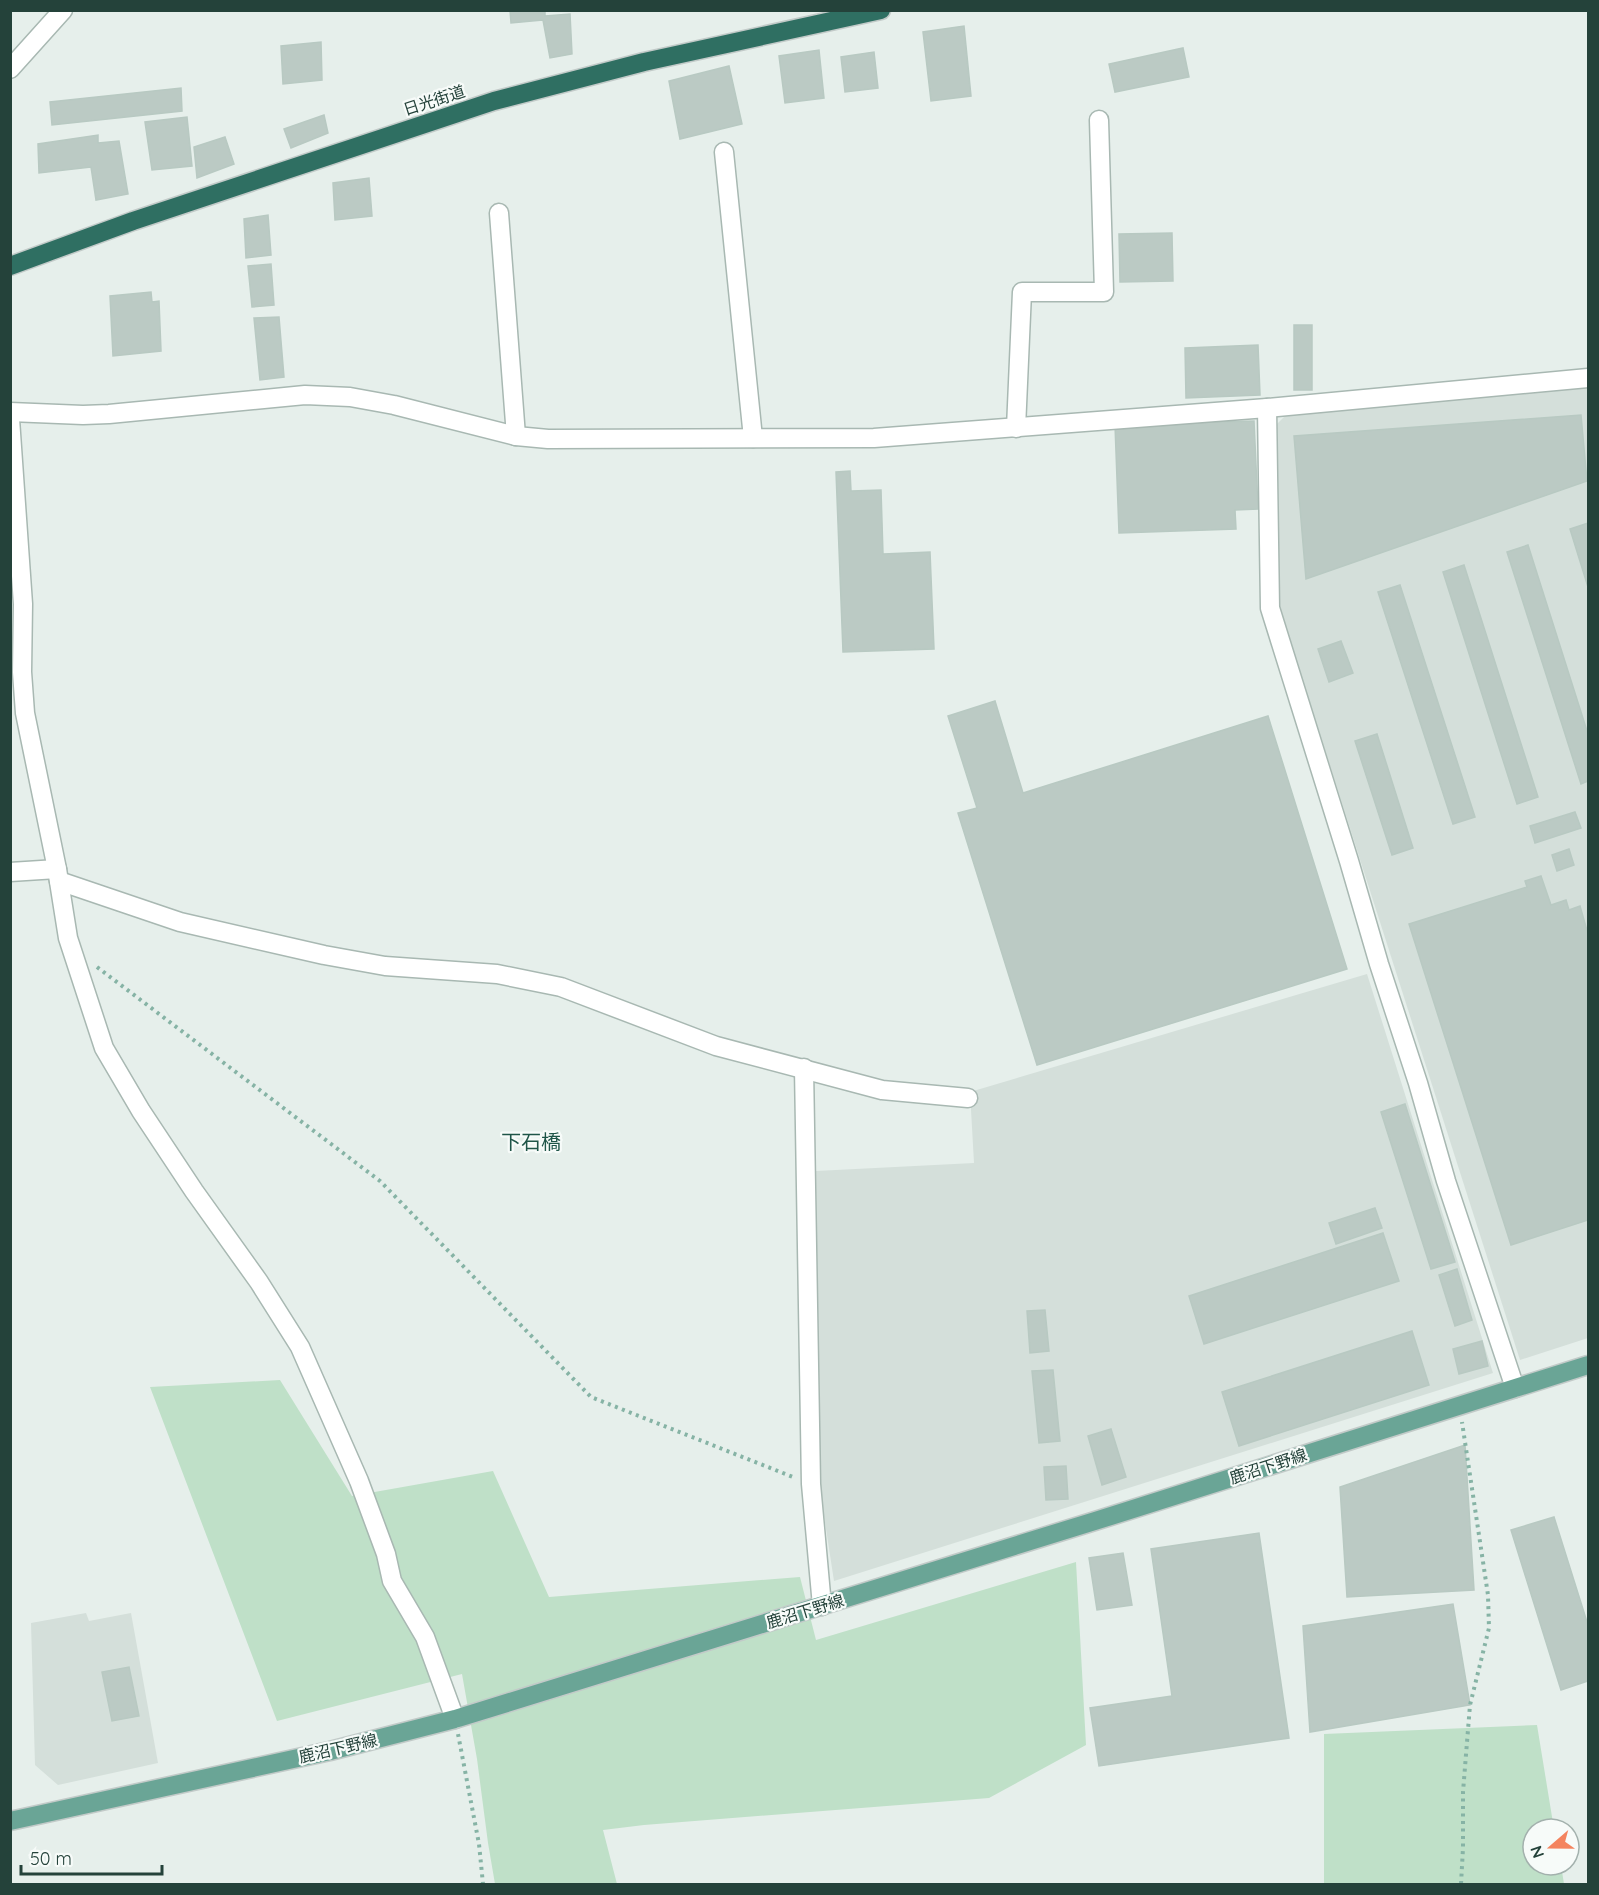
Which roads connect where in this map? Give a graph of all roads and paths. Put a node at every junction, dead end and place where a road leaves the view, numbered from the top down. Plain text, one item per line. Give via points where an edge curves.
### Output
1 (63, 10) edge
2 (881, 10) edge
3 (833, 16) edge
4 (10, 69) edge
5 (1099, 120) dead end
6 (724, 152) dead end
7 (499, 213) dead end
8 (10, 266) edge
9 (1588, 378) edge
10 (1267, 408) junction
11 (10, 412) edge
12 (10, 419) edge
13 (1016, 428) junction
14 (516, 436) junction
15 (753, 438) junction
16 (10, 872) edge
17 (58, 875) junction
18 (70, 947) junction
19 (804, 1068) junction
20 (968, 1098) dead end
21 (1588, 1365) edge
22 (1515, 1388) junction
23 (1460, 1406) junction
24 (811, 1484) junction
25 (822, 1606) junction
26 (455, 1719) junction
27 (10, 1821) edge
28 (483, 1884) edge
29 (1461, 1884) edge

1 - 4 street
2 - 3 highway, 日光街道
3 - 8 highway, 日光街道 via 494,101
5 - 13 street via 1104,292 1022,292
6 - 15 street
7 - 14 street
9 - 10 street
10 - 13 street
10 - 22 street via 1270,608 1446,1181
11 - 14 street via 110,414 304,394 394,405
12 - 17 street via 23,603 25,713
13 - 15 street via 873,438
14 - 15 street via 548,440
16 - 17 street
17 - 18 street
17 - 19 street via 180,922 324,955 385,966 497,974 561,987 716,1046
18 - 24 path via 380,1181 591,1397
18 - 26 street via 104,1048 141,1111 300,1347 359,1481 392,1581 424,1637
19 - 20 street via 882,1090
19 - 24 street
21 - 22 main road, 鹿沼下野線
22 - 23 main road, 鹿沼下野線
23 - 25 main road, 鹿沼下野線
23 - 29 path via 1488,1594 1489,1628 1470,1705 1462,1792
24 - 25 street
25 - 26 main road, 鹿沼下野線
26 - 27 main road, 鹿沼下野線 via 330,1751
26 - 28 path

